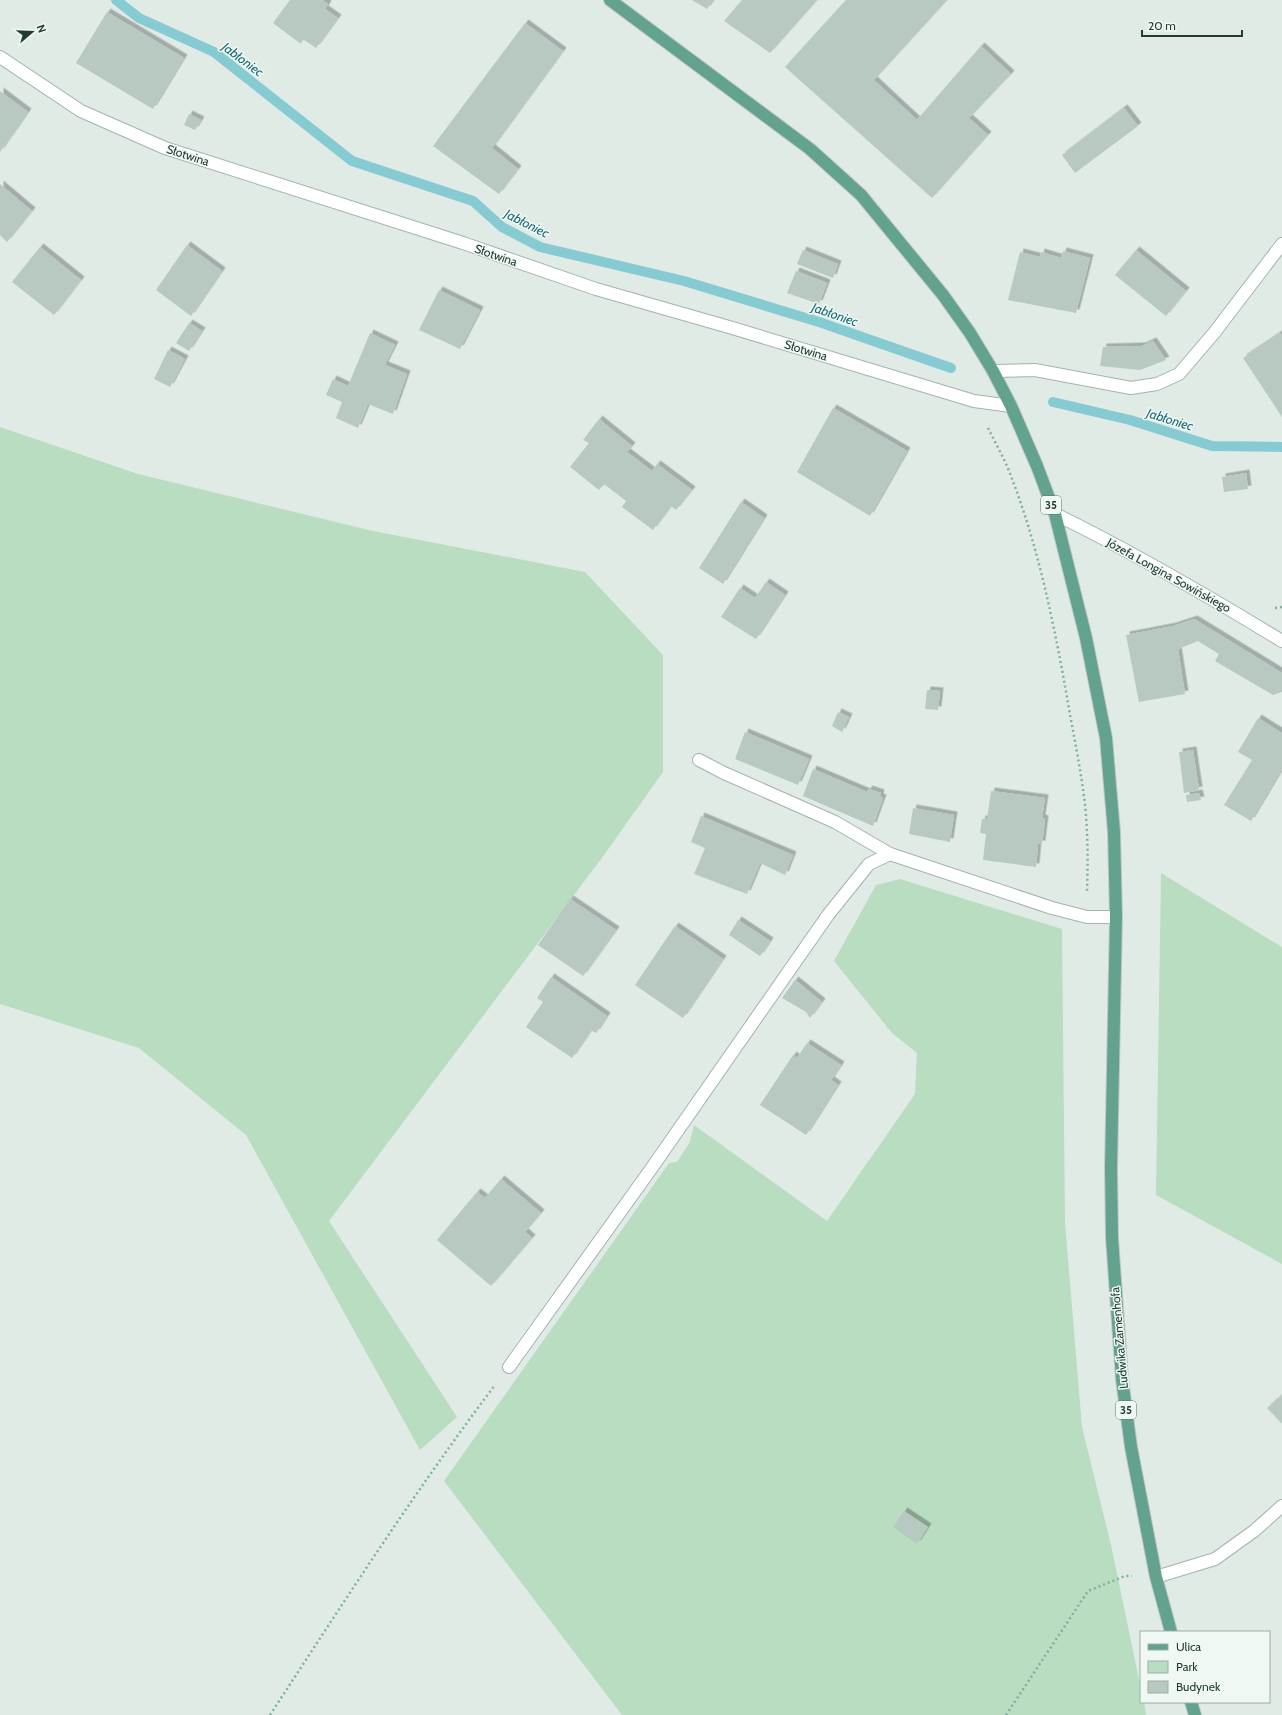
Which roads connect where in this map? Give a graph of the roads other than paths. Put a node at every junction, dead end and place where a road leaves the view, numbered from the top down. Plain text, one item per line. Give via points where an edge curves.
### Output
1 (610, 0) edge
2 (0, 58) edge
3 (1282, 244) edge
4 (993, 371) junction
5 (1011, 406) junction
6 (1055, 514) junction
7 (1282, 641) edge
8 (700, 760) dead end
9 (890, 854) junction
10 (1116, 916) junction
11 (509, 1367) road end
12 (1282, 1506) edge
13 (1156, 1577) junction
14 (1171, 1631) edge
15 (1191, 1703) edge
16 (1195, 1715) edge

1 - 4 main road, 35 via 810,149 861,195 943,295
2 - 5 street, Słotwina via 81,112 165,148 463,243 596,289 974,401
3 - 4 street via 1179,374 1162,382 1131,388 1035,370
4 - 5 main road, 35
5 - 6 main road, 35
6 - 7 street, Józefa Longina Sowińskiego via 1101,537
6 - 10 main road, 35 via 1086,638 1106,738 1114,832
8 - 9 street via 835,822
9 - 10 street via 1052,908 1086,917
9 - 11 street via 869,864 828,916 651,1170
10 - 13 main road, Ludwika Zamenhofa / 35 via 1112,1238 1122,1379 1131,1447
12 - 13 street via 1254,1531 1216,1558
13 - 14 main road, Ludwika Zamenhofa / 35
15 - 16 main road

